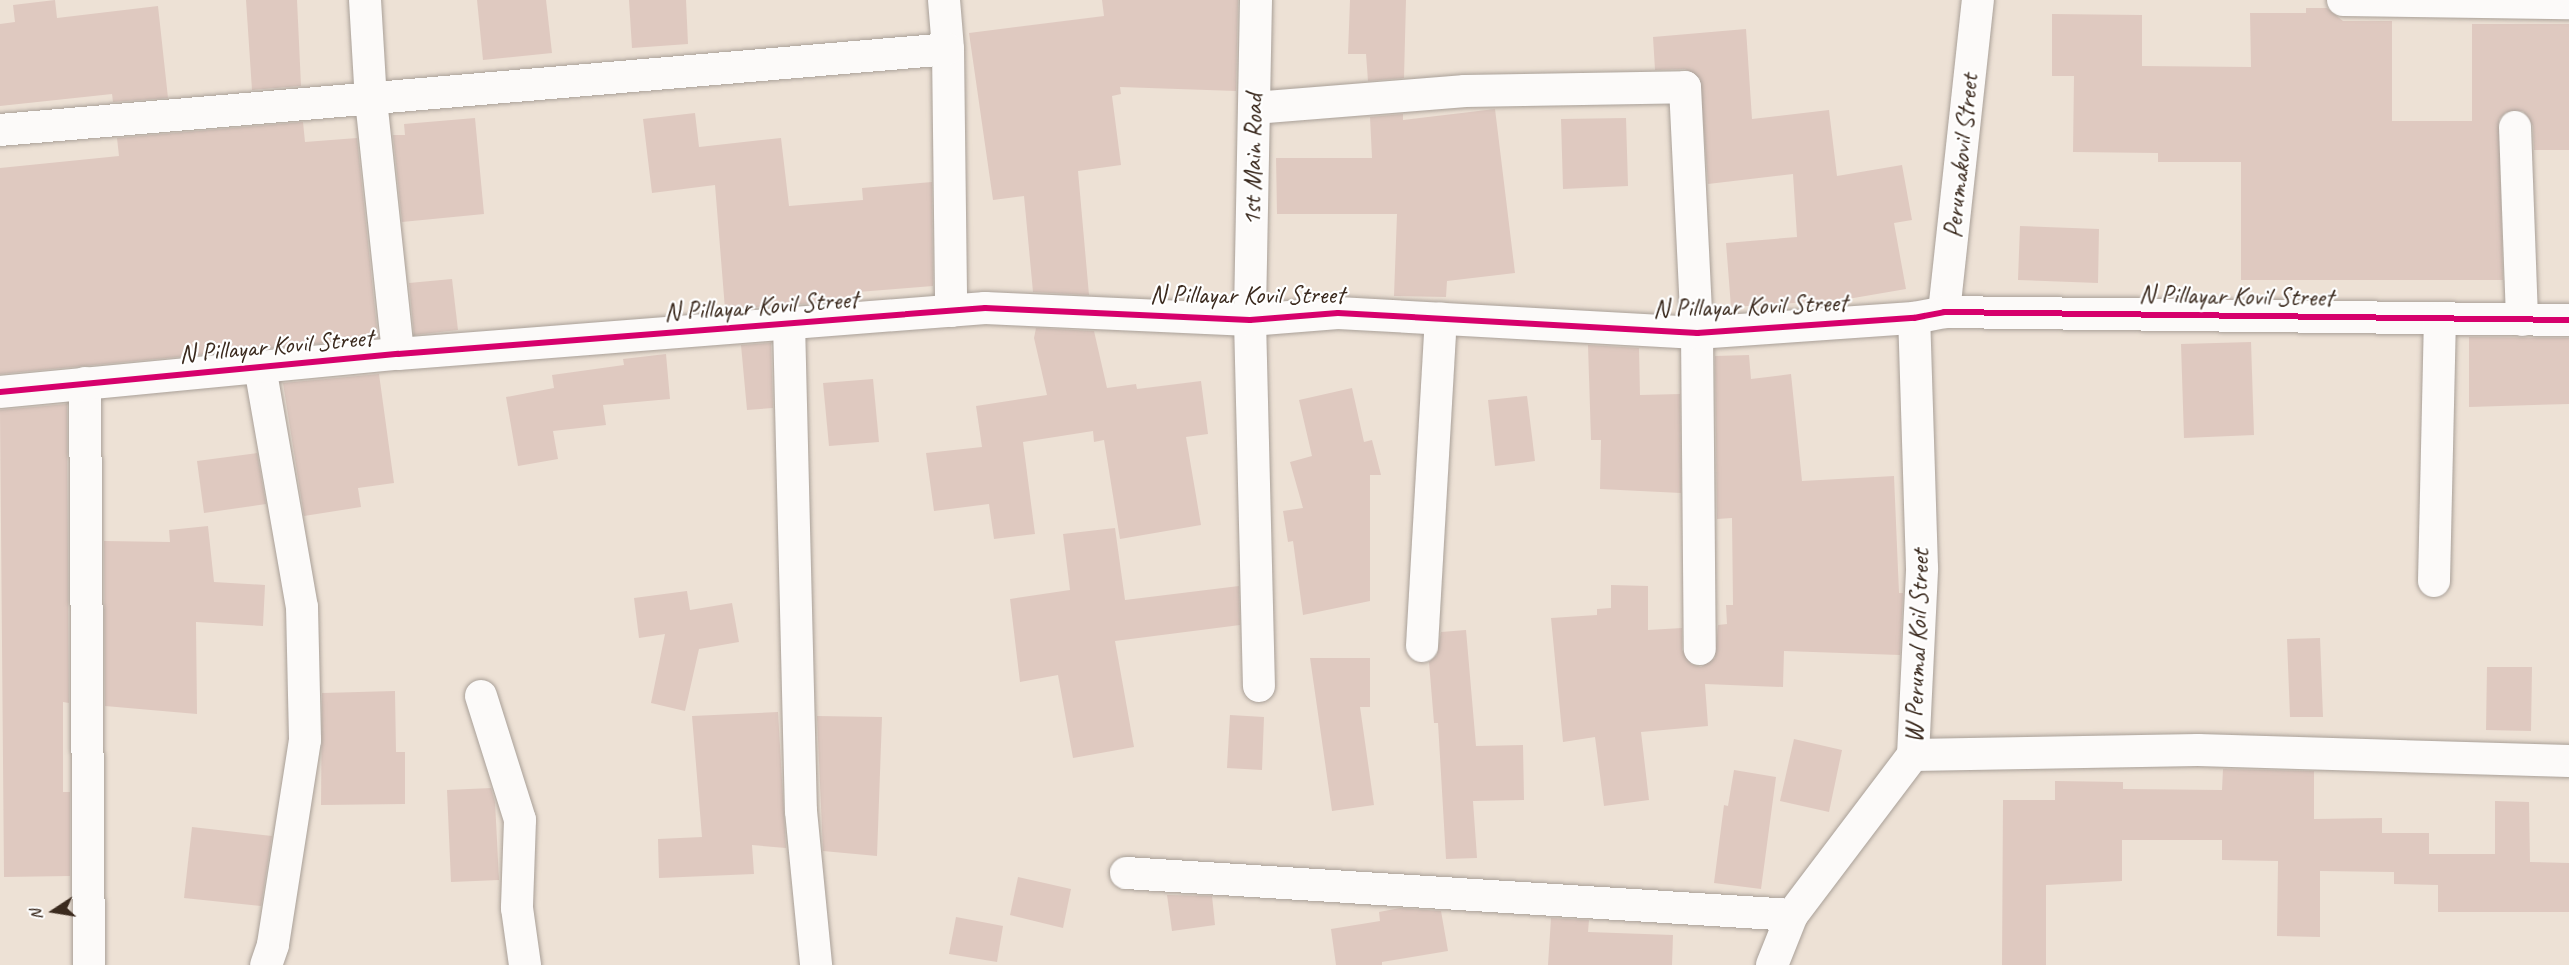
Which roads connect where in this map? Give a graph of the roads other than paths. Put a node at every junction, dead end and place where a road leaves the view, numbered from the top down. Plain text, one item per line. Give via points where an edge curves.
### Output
1 (366, 0) edge
2 (944, 0) edge
3 (1256, 0) edge
4 (1978, 0) edge
5 (2343, 0) edge
6 (2569, 3) edge
7 (948, 49) junction
8 (371, 100) junction
9 (1254, 108) junction
10 (2515, 127) dead end
11 (0, 130) edge
12 (951, 310) junction
13 (1944, 312) junction
14 (1914, 318) junction
15 (2440, 318) junction
16 (1441, 319) junction
17 (1250, 320) junction
18 (2522, 320) junction
19 (2569, 320) edge
20 (789, 323) junction
21 (1697, 333) junction
22 (398, 354) junction
23 (260, 367) junction
24 (85, 382) junction
25 (0, 392) edge
26 (2434, 581) dead end
27 (1422, 646) dead end
28 (1700, 649) dead end
29 (1259, 686) dead end
30 (481, 696) dead end
31 (1913, 755) junction
32 (2569, 761) edge
33 (1126, 873) dead end
34 (1792, 915) junction
35 (89, 965) edge
36 (266, 965) edge
37 (525, 965) edge
38 (816, 965) edge
39 (1772, 965) edge

1 - 8 street
2 - 7 street
3 - 9 street, 1st Main Road
4 - 13 street, Perumakovil Street
5 - 6 street
7 - 8 street
7 - 12 street
8 - 11 street
8 - 22 street
9 - 17 street, 1st Main Road
9 - 21 street via 1465,91 1685,87
10 - 18 street
12 - 17 street, N Pillayar Kovil Street via 985,308
12 - 20 street, N Pillayar Kovil Street
13 - 14 street, N Pillayar Kovil Street
13 - 15 street, N Pillayar Kovil Street
14 - 21 street, N Pillayar Kovil Street
14 - 31 street, W Perumal Koil Street via 1922,568
15 - 18 street, N Pillayar Kovil Street
15 - 26 street
16 - 17 street, N Pillayar Kovil Street via 1338,313
16 - 21 street, N Pillayar Kovil Street
16 - 27 street
17 - 29 street, 1st Main Road
18 - 19 street, N Pillayar Kovil Street
20 - 22 street, N Pillayar Kovil Street
20 - 38 street via 801,811
21 - 28 street
22 - 23 street, N Pillayar Kovil Street
23 - 24 street, N Pillayar Kovil Street
23 - 36 street via 302,607 305,740 273,945
24 - 25 street, N Pillayar Kovil Street
24 - 35 street
30 - 37 street via 520,820 517,908
31 - 32 street via 2198,750
31 - 34 street, W Perumal Koil Street
33 - 34 street
34 - 39 street, W Perumal Koil Street

